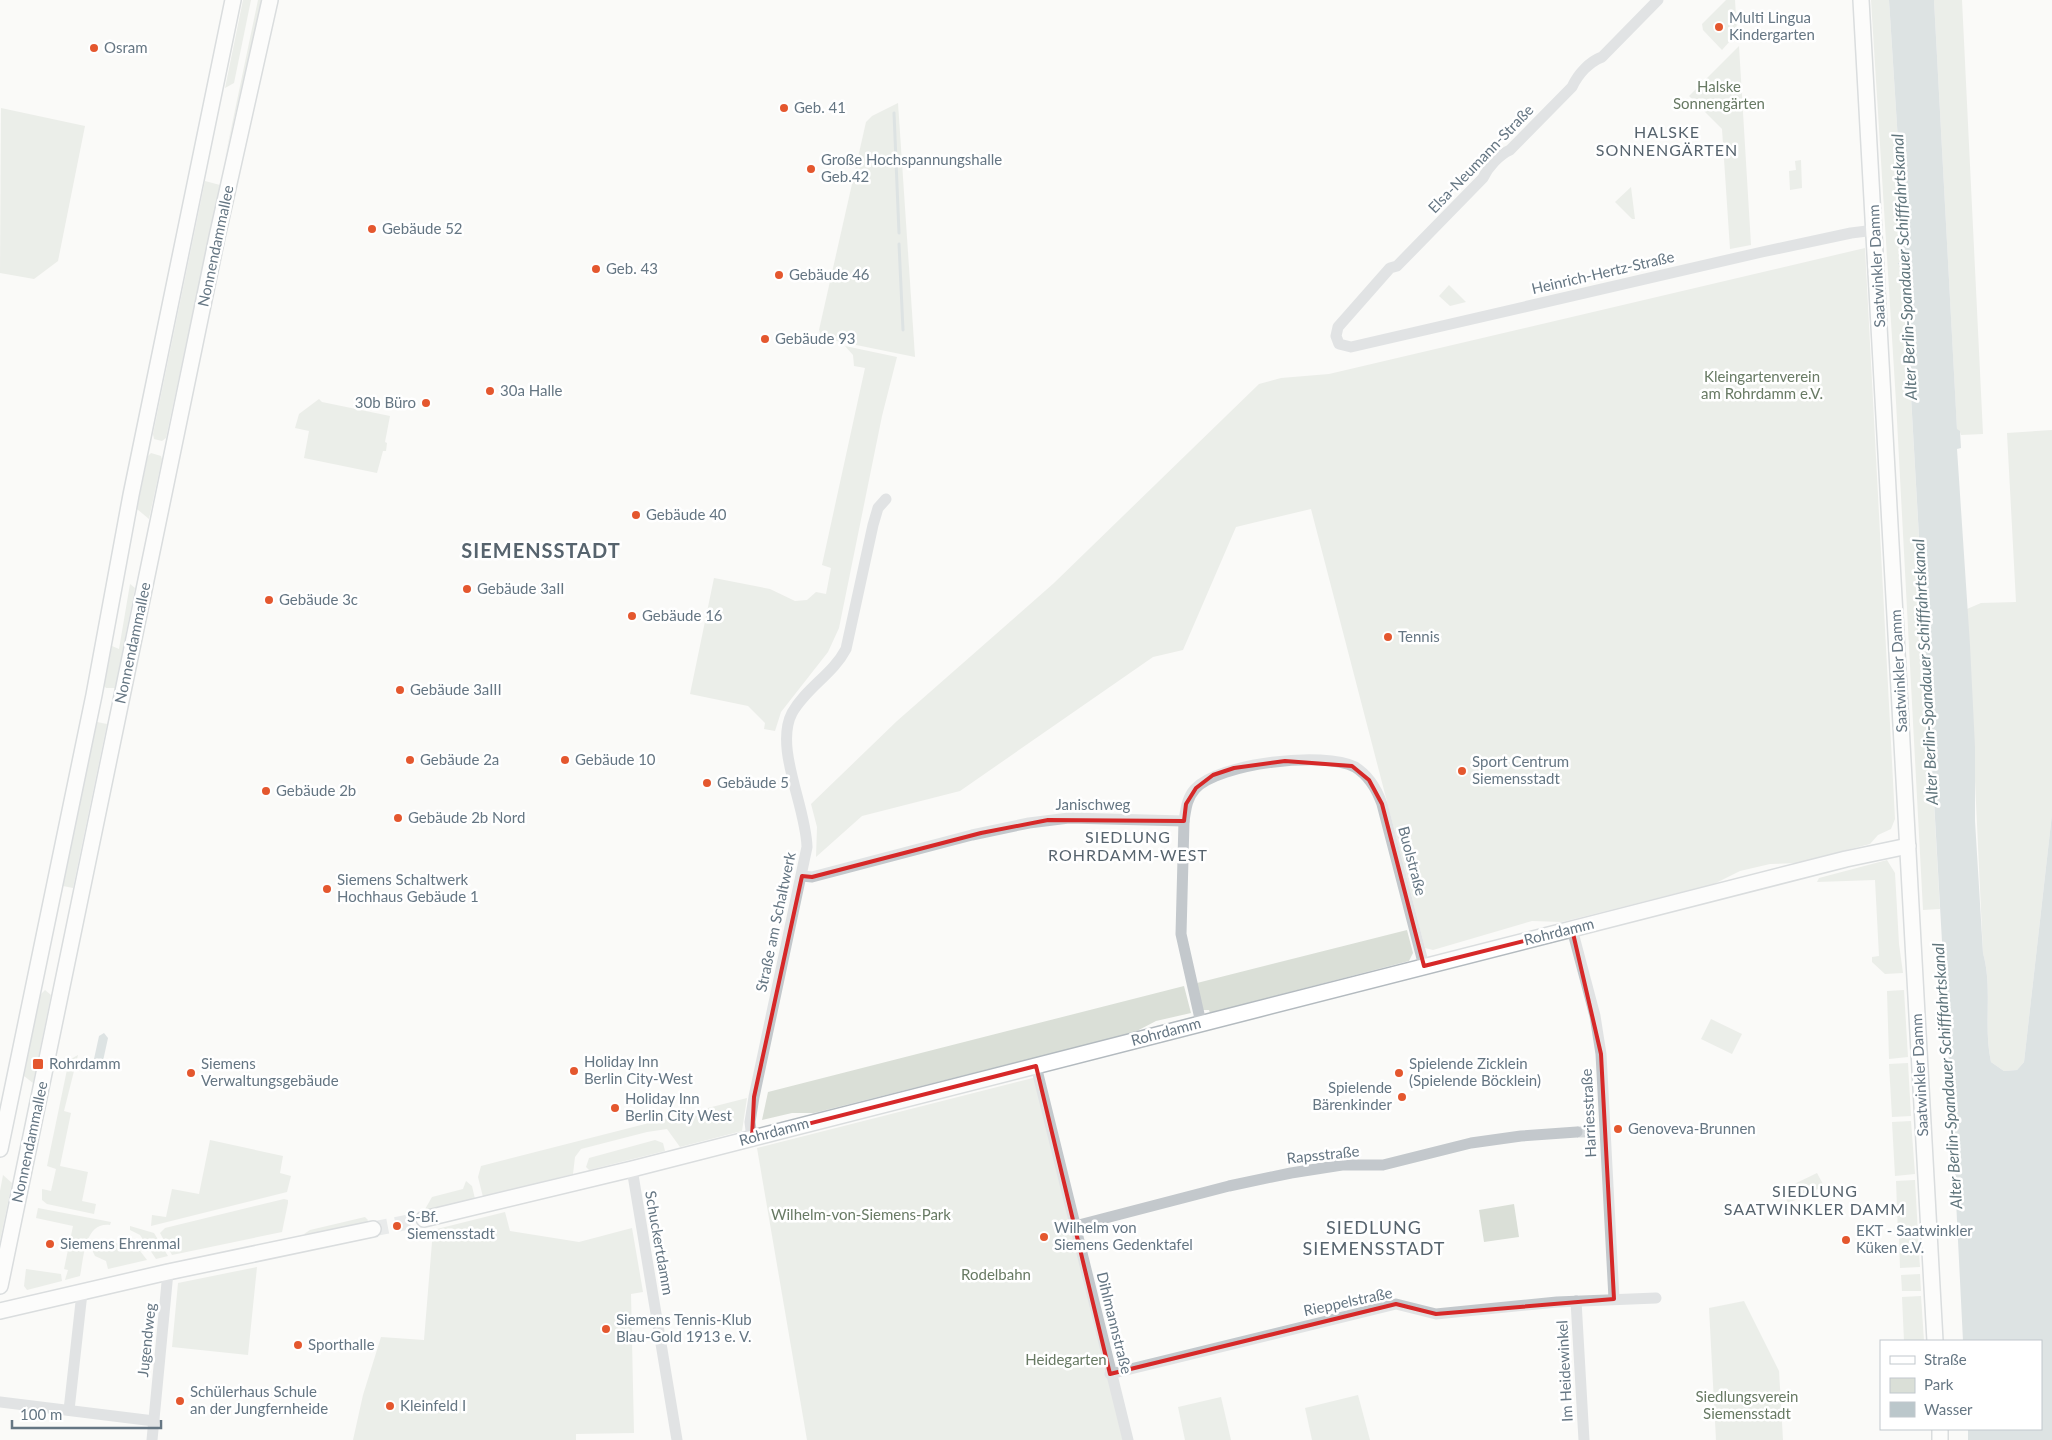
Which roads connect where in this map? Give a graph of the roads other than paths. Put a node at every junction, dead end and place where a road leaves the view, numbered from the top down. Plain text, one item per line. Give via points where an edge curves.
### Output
1 (233, 0) edge
2 (270, 0) edge
3 (1658, 0) edge
4 (1861, 0) edge
5 (1875, 230) junction
6 (1339, 344) joint
7 (886, 499) dead end
8 (1184, 821) junction
9 (1908, 846) junction
10 (802, 876) junction
11 (1572, 929) junction
12 (1424, 966) junction
13 (1201, 1023) junction
14 (1036, 1066) junction
15 (1606, 1131) junction
16 (1578, 1132) tunnel mouth
17 (1594, 1132) tunnel mouth
18 (752, 1138) junction
19 (0, 1149) edge
20 (632, 1169) junction
21 (424, 1219) tunnel mouth
22 (1075, 1226) junction
23 (373, 1229) tunnel mouth
24 (168, 1272) junction
25 (0, 1286) edge
26 (82, 1293) junction
27 (1656, 1298) dead end
28 (1614, 1300) junction
29 (1576, 1301) junction
30 (0, 1311) edge
31 (1935, 1340) edge
32 (1110, 1374) junction
33 (0, 1402) edge
34 (69, 1410) junction
35 (154, 1420) junction
36 (152, 1440) edge
37 (677, 1440) edge
38 (1128, 1440) edge
39 (1584, 1440) edge

1 - 19 main road, Nonnendammallee
2 - 25 main road, Nonnendammallee via 211,266
3 - 6 street, Elsa-Neumann-Straße via 1602,57 1594,60 1576,78 1572,87 1486,170 1483,178 1397,266 1390,268 1371,287 1367,296 1338,327 1336,336
4 - 5 main road, Saatwinkler Damm
5 - 6 street, Heinrich-Hertz-Straße via 1781,248 1351,348
5 - 9 main road, Saatwinkler Damm
7 - 10 street, Straße am Schaltwerk via 878,508 873,525 846,649 800,703 787,732 790,768 807,836
8 - 10 street, Janischweg via 1069,818 1029,823 812,878
8 - 12 street, Buolstraße via 1186,804 1196,788 1213,775 1234,768 1285,761 1320,761 1352,766 1374,787 1382,804
8 - 13 street via 1181,934
9 - 11 main road, Rohrdamm
9 - 31 main road, Saatwinkler Damm
10 - 18 street, Straße am Schaltwerk via 754,1097 750,1122
11 - 12 main road, Rohrdamm
11 - 15 street, Harriesstraße via 1596,1022
12 - 13 main road, Rohrdamm
13 - 14 main road, Rohrdamm
14 - 18 main road, Rohrdamm
14 - 22 street, Dihlmannstraße
15 - 17 street
15 - 28 street, Harriesstraße
16 - 22 street, Rapsstraße via 1471,1143 1383,1165 1342,1165 1291,1173
18 - 20 main road, Rohrdamm
20 - 21 main road, Rohrdamm
20 - 37 street, Schuckertdamm
22 - 32 street, Dihlmannstraße
23 - 24 main road
24 - 26 main road
24 - 35 street, Jugendweg
26 - 30 main road
26 - 34 street
27 - 28 street, Rieppelstraße
28 - 29 street, Rieppelstraße
29 - 32 street, Rieppelstraße via 1436,1314 1396,1304
29 - 39 street, Im Heidewinkel
32 - 38 street, Dihlmannstraße
33 - 34 street
34 - 35 street
35 - 36 street, Jugendweg

